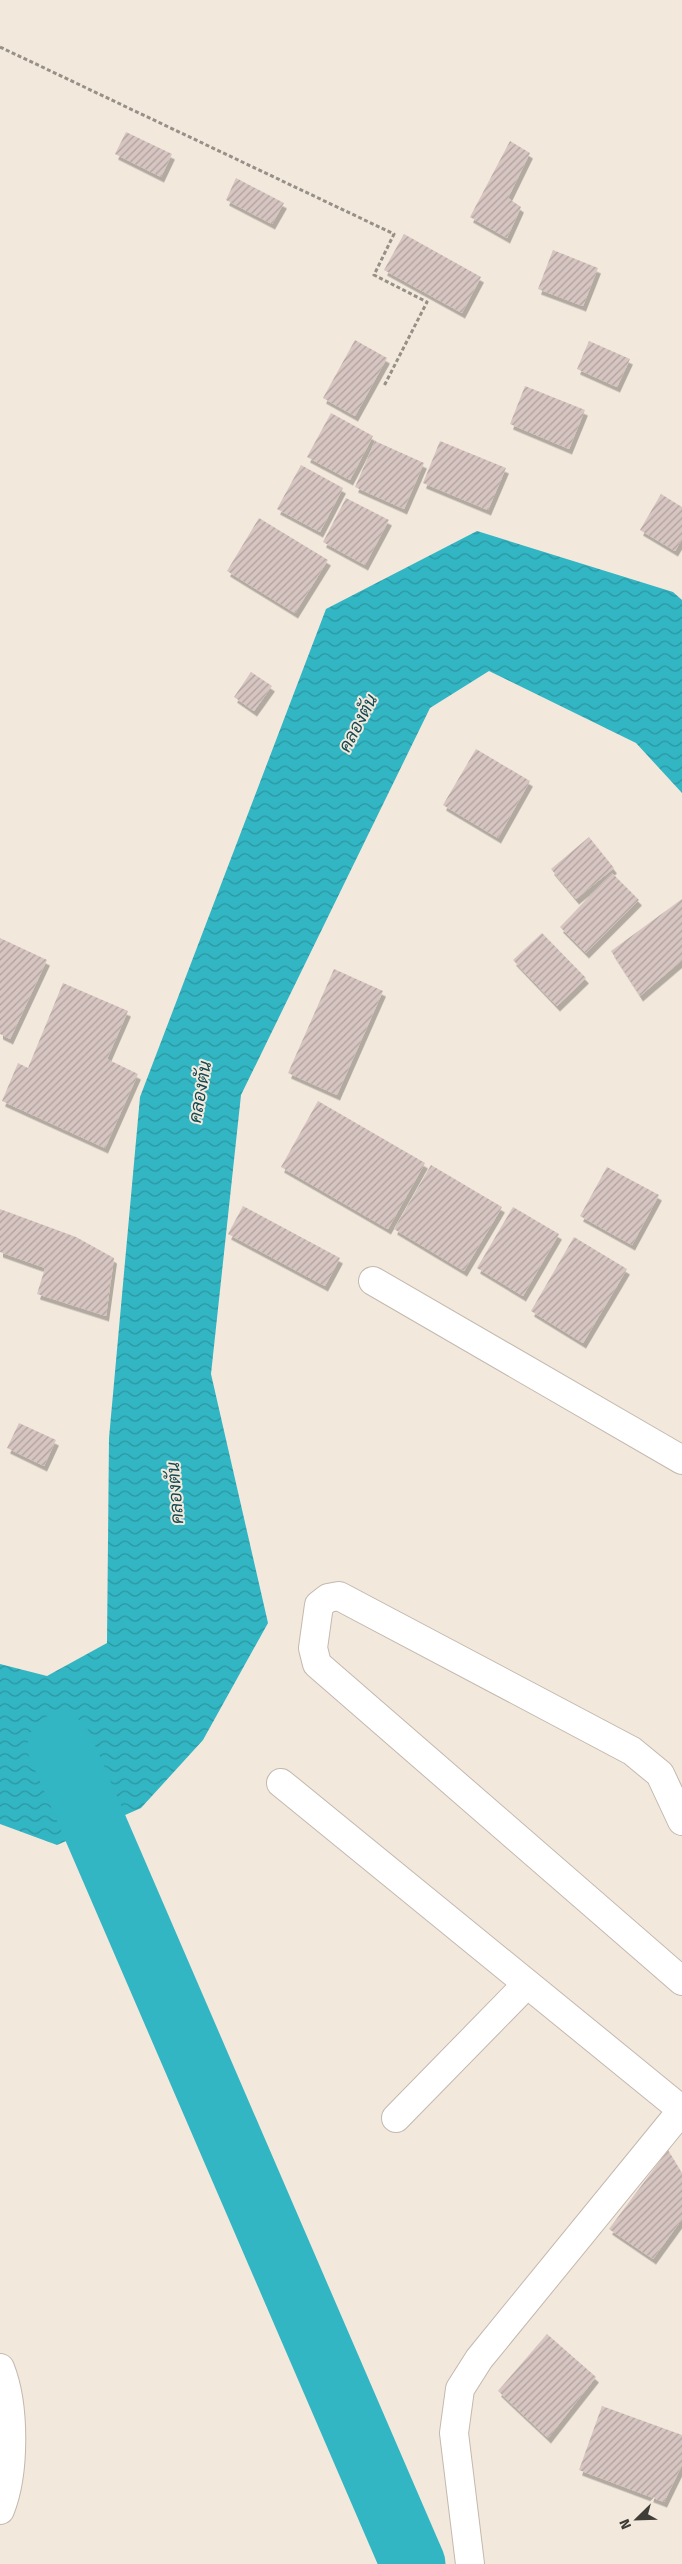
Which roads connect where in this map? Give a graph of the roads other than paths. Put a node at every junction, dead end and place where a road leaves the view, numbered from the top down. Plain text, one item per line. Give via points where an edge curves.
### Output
1 (373, 1281) dead end
2 (682, 1460) edge
3 (280, 1783) dead end
4 (682, 1821) edge
5 (682, 1981) edge
6 (527, 1984) junction
7 (682, 2110) edge
8 (396, 2118) dead end
9 (0, 2368) edge
10 (0, 2510) edge
11 (470, 2564) edge

1 - 2 street
3 - 6 street
4 - 5 street via 660,1774 632,1751 338,1596 319,1605 313,1648 317,1664
6 - 7 street
6 - 8 street
7 - 11 street via 479,2359 460,2390 454,2433
9 - 10 street via 12,2433 8,2490

